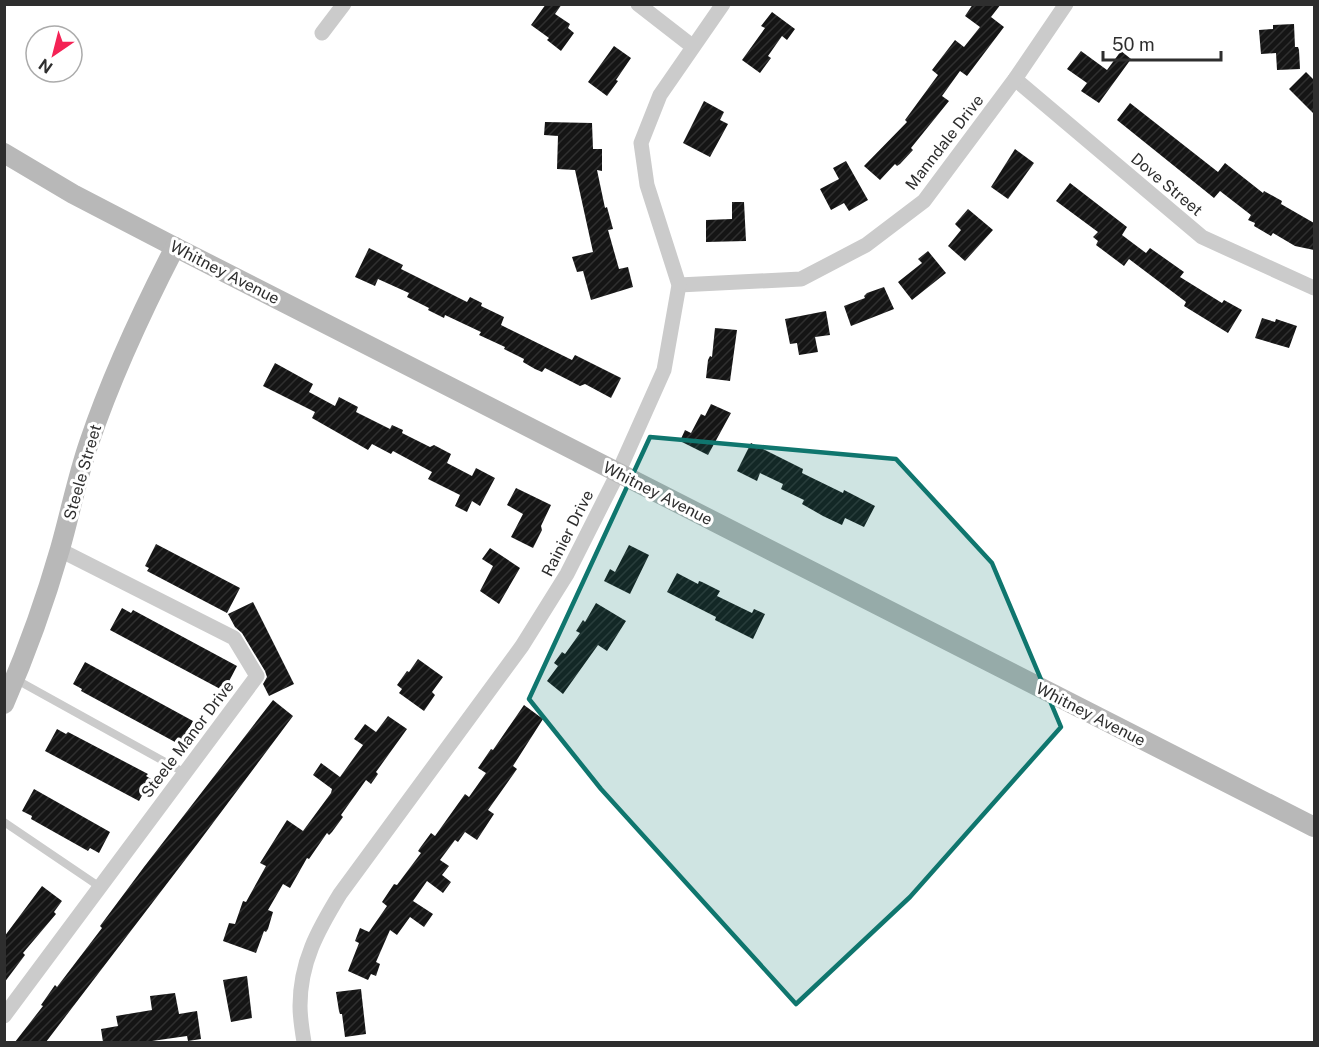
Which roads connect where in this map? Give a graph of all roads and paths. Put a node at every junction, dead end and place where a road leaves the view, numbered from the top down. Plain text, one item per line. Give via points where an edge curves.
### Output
1 (344, 4) edge
2 (638, 4) edge
3 (723, 4) edge
4 (1066, 4) edge
5 (322, 33) dead end
6 (692, 46) junction
7 (1015, 79) junction
8 (4, 153) edge
9 (175, 247) junction
10 (679, 285) junction
11 (1314, 288) edge
12 (618, 473) junction
13 (60, 550) junction
14 (15, 679) junction
15 (4, 704) edge
16 (185, 773) junction
17 (4, 822) edge
18 (1314, 827) edge
19 (100, 887) junction
20 (4, 1016) edge
21 (304, 1042) edge

1 - 5 street
2 - 6 street
3 - 6 street, Rainier Drive
4 - 7 street, Manndale Drive
6 - 10 street, Rainier Drive via 660,95 641,143 647,185
7 - 10 street, Manndale Drive via 924,201 866,245 801,279
7 - 11 street, Dove Street via 1202,237
8 - 9 main road, Whitney Avenue
9 - 12 main road, Whitney Avenue
9 - 13 main road, Steele Street via 111,381 88,446
10 - 12 street, Rainier Drive via 663,370
12 - 18 main road, Whitney Avenue
12 - 21 street, Rainier Drive via 567,574 522,646 317,931 304,969 300,1006
13 - 14 main road, Steele Street
13 - 16 street, Steele Manor Drive via 234,638 257,676
14 - 15 main road, Steele Street
14 - 16 lane
16 - 19 street, Steele Manor Drive
17 - 19 lane
19 - 20 street, Steele Manor Drive

